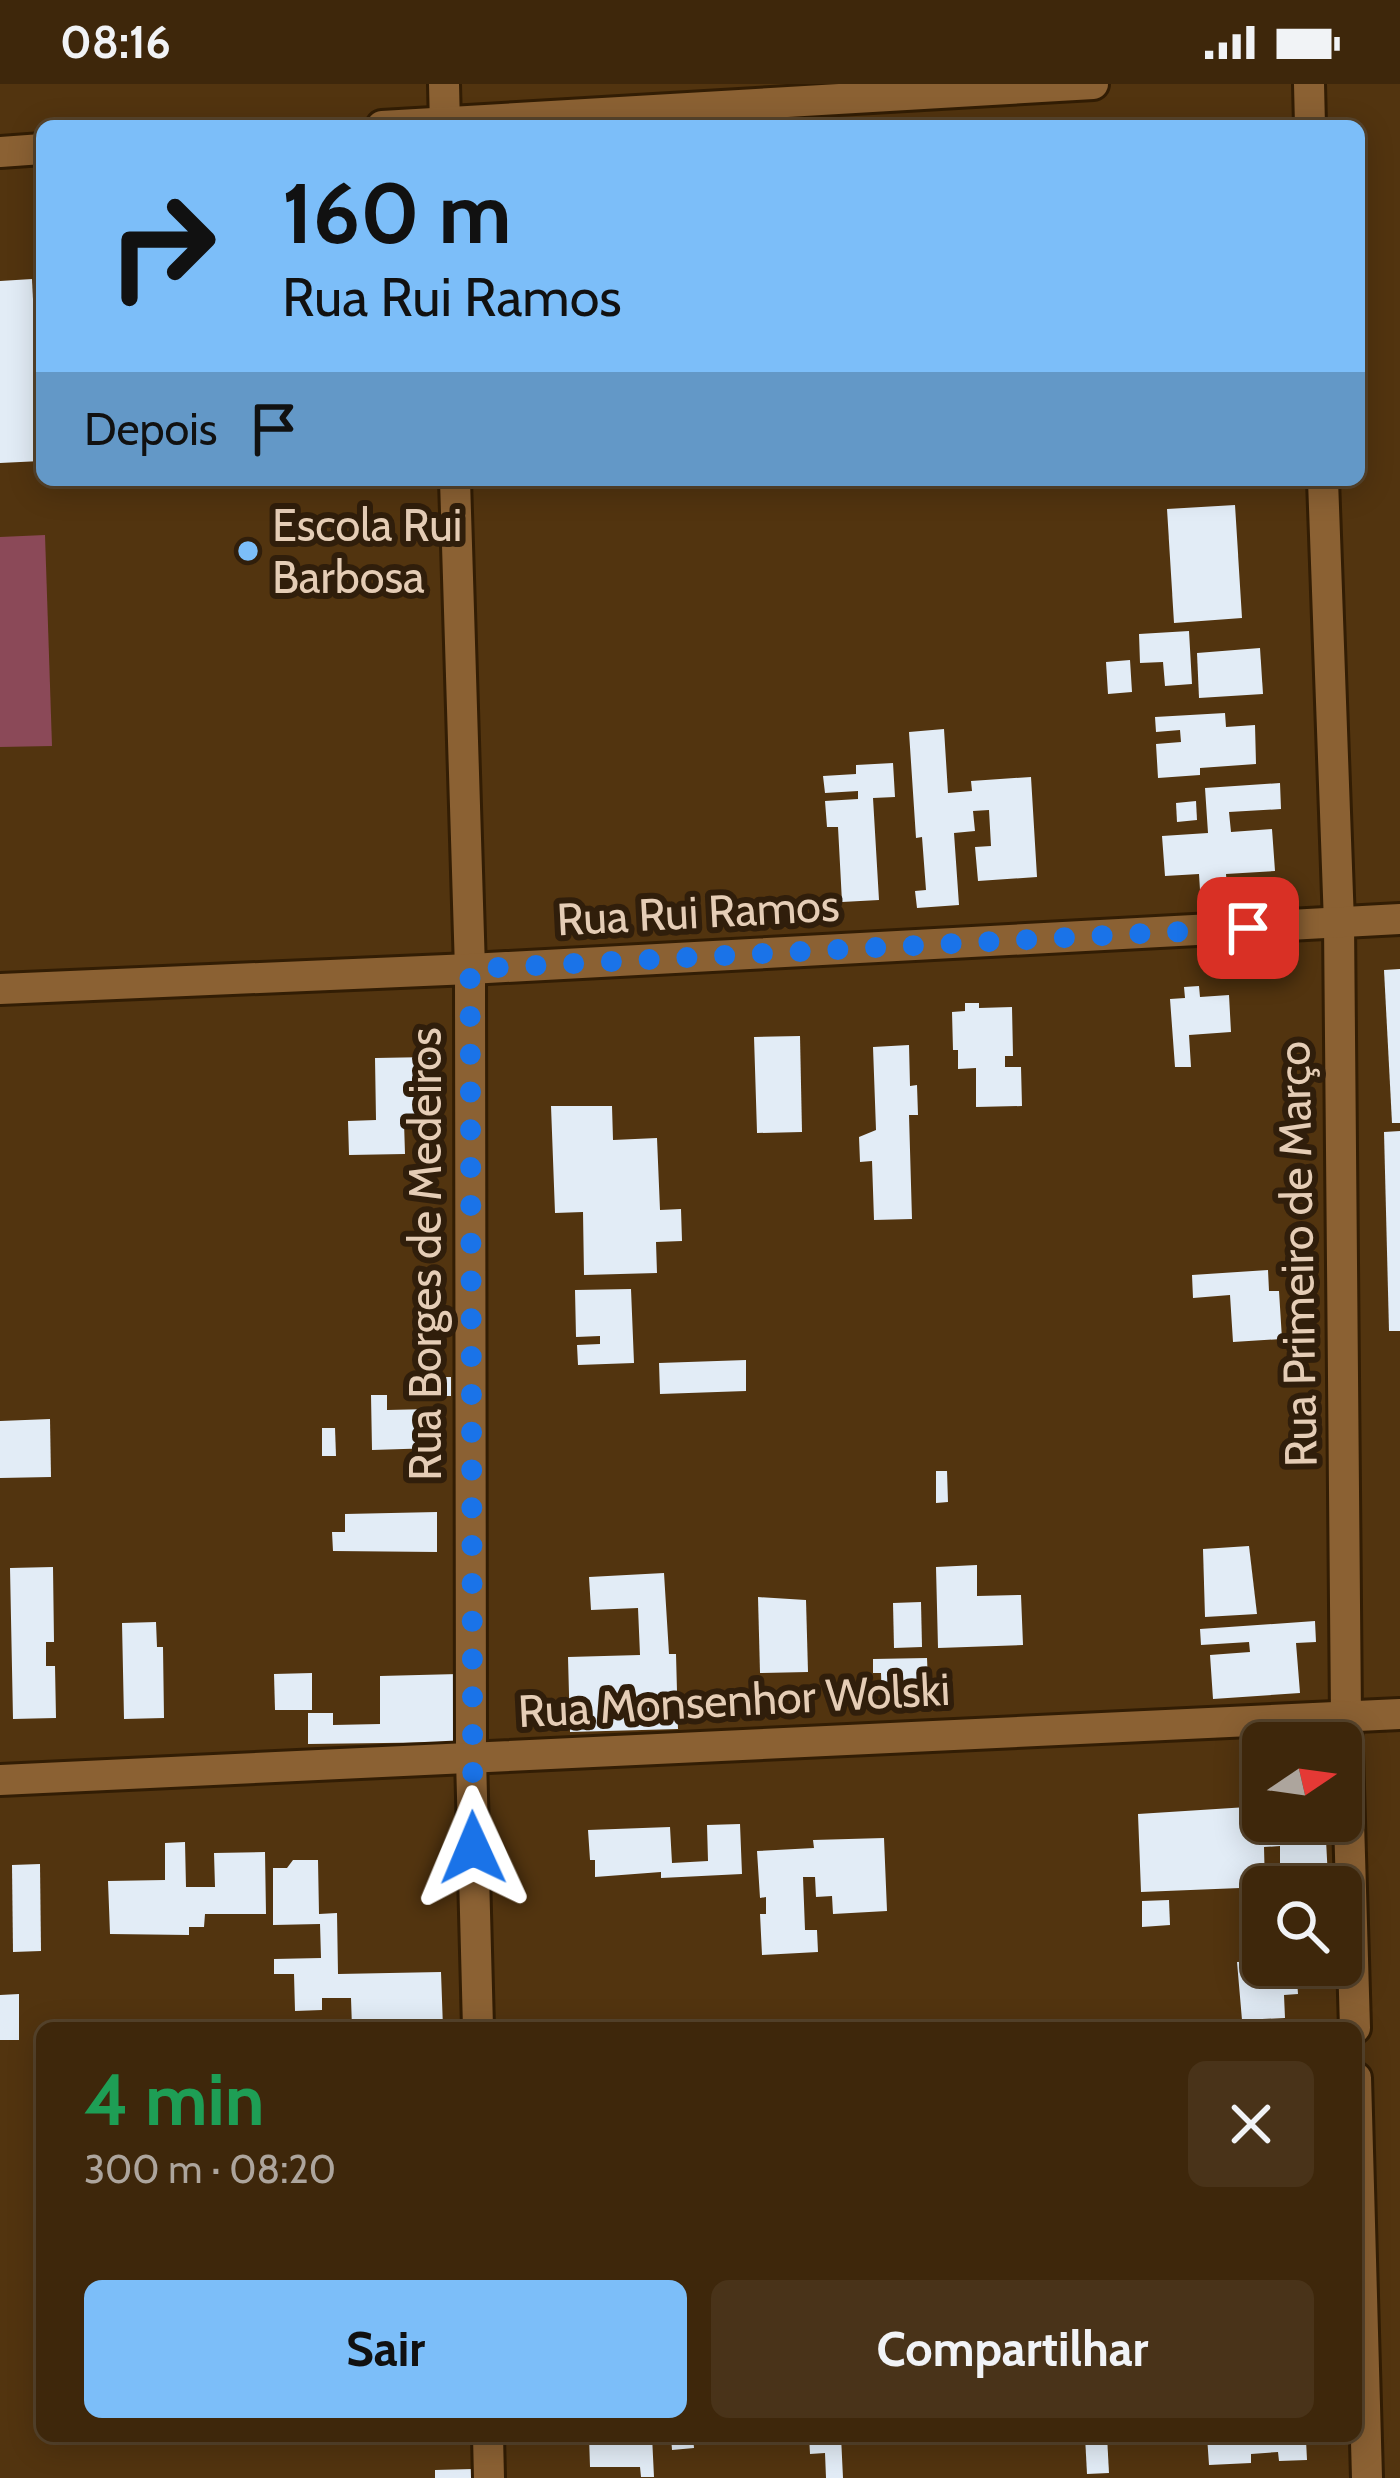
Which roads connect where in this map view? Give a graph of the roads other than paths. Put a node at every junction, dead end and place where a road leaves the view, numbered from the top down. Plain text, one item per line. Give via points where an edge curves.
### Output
1 (444, 84) edge
2 (1093, 84) edge
3 (1309, 84) edge
4 (444, 120) edge
5 (509, 120) edge
6 (1310, 120) edge
7 (36, 149) edge
8 (0, 152) edge
9 (455, 486) edge
10 (1323, 486) edge
11 (1400, 919) edge
12 (1339, 922) junction
13 (470, 969) junction
14 (0, 989) edge
15 (1400, 1714) edge
16 (1346, 1717) junction
17 (471, 1758) junction
18 (0, 1780) edge
19 (478, 2022) edge
20 (1355, 2022) edge
21 (1362, 2296) edge
22 (488, 2442) edge
23 (489, 2478) edge
24 (1367, 2478) edge

1 - 4 street
2 - 5 street
3 - 6 street
7 - 8 street
9 - 13 street, Rua Borges de Medeiros
10 - 12 street, Rua Primeiro de Março
11 - 12 street, Rua Rui Ramos
12 - 13 street, Rua Rui Ramos
12 - 16 street, Rua Primeiro de Março
13 - 14 street, Rua Rui Ramos
13 - 17 street, Rua Borges de Medeiros
15 - 16 street, Rua Monsenhor Wolski
16 - 17 street, Rua Monsenhor Wolski
16 - 20 street, Rua Primeiro de Março
17 - 18 street, Rua Monsenhor Wolski
17 - 19 street, Rua Borges de Medeiros
21 - 24 street
22 - 23 street

